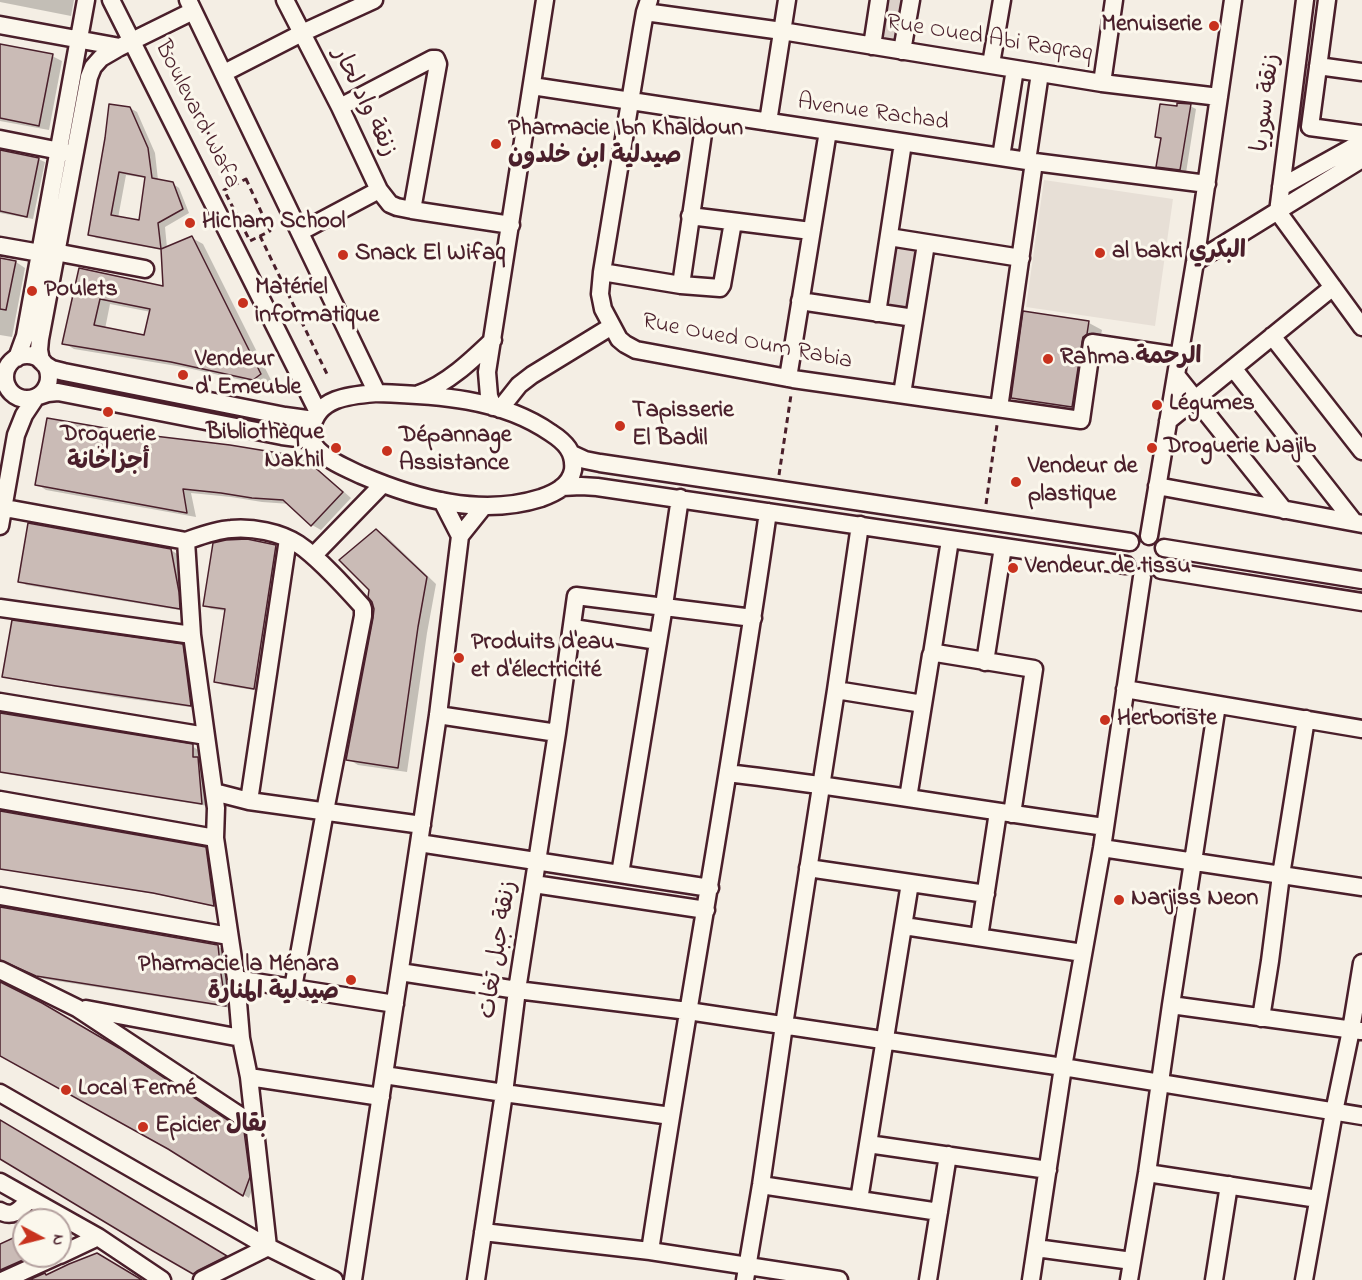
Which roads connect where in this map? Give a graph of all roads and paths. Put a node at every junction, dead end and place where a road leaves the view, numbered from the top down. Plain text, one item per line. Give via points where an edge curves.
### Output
1 (86, 0) edge
2 (111, 0) edge
3 (285, 0) edge
4 (374, 0) edge
5 (544, 0) edge
6 (787, 0) edge
7 (879, 0) edge
8 (911, 0) edge
9 (1002, 0) edge
10 (1114, 0) edge
11 (1233, 0) edge
12 (1305, 0) edge
13 (1327, 0) edge
14 (191, 5) edge
15 (647, 6) edge
16 (0, 26) edge
17 (158, 28) junction
18 (782, 31) junction
19 (302, 33) junction
20 (78, 40) junction
21 (126, 44) junction
22 (872, 46) junction
23 (902, 51) junction
24 (991, 64) junction
25 (1318, 66) junction
26 (1015, 69) junction
27 (1362, 72) edge
28 (224, 73) junction
29 (1040, 73) junction
30 (1102, 83) junction
31 (532, 86) junction
32 (1219, 97) junction
33 (631, 102) junction
34 (339, 107) junction
35 (706, 113) junction
36 (768, 122) junction
37 (828, 131) junction
38 (1362, 134) edge
39 (0, 139) edge
40 (903, 142) junction
41 (1362, 142) edge
42 (66, 152) junction
43 (1001, 157) junction
44 (1362, 159) edge
45 (1031, 161) junction
46 (1207, 184) junction
47 (233, 186) junction
48 (1281, 188) junction
49 (379, 190) junction
50 (412, 210) junction
51 (1278, 212) junction
52 (690, 216) junction
53 (733, 222) junction
54 (511, 225) junction
55 (811, 231) junction
56 (300, 232) junction
57 (260, 236) junction
58 (889, 237) junction
59 (927, 244) junction
60 (0, 246) edge
61 (48, 252) junction
62 (1021, 258) junction
63 (1195, 262) junction
64 (145, 269) dead end
65 (602, 272) junction
66 (681, 285) junction
67 (1333, 287) junction
68 (800, 301) junction
69 (877, 313) junction
70 (914, 318) junction
71 (612, 326) junction
72 (1362, 327) edge
73 (1272, 336) junction
74 (493, 340) junction
75 (1179, 356) junction
76 (11, 360) edge
77 (42, 362) junction
78 (1233, 368) junction
79 (327, 374) dead end
80 (1176, 375) junction
81 (790, 378) junction
82 (6, 389) edge
83 (377, 393) junction
84 (902, 394) junction
85 (418, 395) junction
86 (38, 396) junction
87 (1195, 399) junction
88 (496, 408) junction
89 (999, 408) junction
90 (316, 416) junction
91 (1168, 421) junction
92 (16, 435) junction
93 (312, 440) junction
94 (1362, 451) edge
95 (572, 454) junction
96 (383, 484) junction
97 (1157, 486) junction
98 (562, 488) junction
99 (777, 489) junction
100 (680, 498) junction
101 (442, 501) junction
102 (484, 506) junction
103 (2, 507) edge
104 (1284, 510) junction
105 (768, 512) junction
106 (984, 519) junction
107 (1358, 523) edge
108 (860, 525) junction
109 (0, 526) edge
110 (460, 536) junction
111 (1149, 536) junction
112 (288, 539) junction
113 (950, 540) junction
114 (186, 542) junction
115 (1130, 542) junction
116 (1003, 547) junction
117 (1164, 548) junction
118 (313, 556) junction
119 (1126, 565) junction
120 (1161, 570) junction
121 (1142, 577) junction
122 (1362, 580) edge
123 (1362, 602) edge
124 (0, 608) edge
125 (664, 608) junction
126 (753, 618) junction
127 (573, 628) junction
128 (192, 635) junction
129 (658, 641) junction
130 (932, 654) junction
131 (985, 662) junction
132 (1125, 689) junction
133 (836, 690) junction
134 (0, 702) edge
135 (923, 704) junction
136 (1217, 705) junction
137 (438, 715) junction
138 (1306, 719) junction
139 (1362, 729) edge
140 (558, 733) junction
141 (206, 736) junction
142 (728, 773) junction
143 (821, 784) junction
144 (214, 792) junction
145 (908, 798) junction
146 (0, 800) edge
147 (249, 801) junction
148 (325, 812) junction
149 (1005, 813) junction
150 (422, 825) junction
151 (1105, 826) junction
152 (215, 838) junction
153 (419, 843) junction
154 (1102, 848) junction
155 (1193, 861) junction
156 (537, 862) junction
157 (808, 868) junction
158 (620, 874) junction
159 (1281, 874) junction
160 (910, 883) junction
161 (534, 884) junction
162 (1362, 887) edge
163 (710, 888) junction
164 (986, 894) junction
165 (0, 897) edge
166 (706, 910) junction
167 (904, 926) junction
168 (229, 936) junction
169 (979, 938) junction
170 (1083, 953) junction
171 (1362, 963) edge
172 (0, 970) edge
173 (400, 972) junction
174 (236, 979) junction
175 (293, 988) junction
176 (517, 990) junction
177 (395, 1004) junction
178 (1171, 1005) junction
179 (77, 1008) junction
180 (688, 1011) junction
181 (1261, 1018) junction
182 (783, 1025) junction
183 (1357, 1031) edge
184 (241, 1038) junction
185 (885, 1041) junction
186 (1063, 1067) junction
187 (384, 1075) junction
188 (249, 1077) junction
189 (1160, 1084) junction
190 (0, 1093) edge
191 (504, 1093) junction
192 (381, 1097) junction
193 (1334, 1112) junction
194 (671, 1116) junction
195 (1362, 1116) edge
196 (254, 1125) junction
197 (868, 1144) junction
198 (948, 1155) junction
199 (1048, 1170) junction
200 (1147, 1173) junction
201 (0, 1182) edge
202 (761, 1185) junction
203 (1229, 1185) junction
204 (30, 1199) junction
205 (1318, 1199) junction
206 (859, 1200) junction
207 (0, 1211) edge
208 (939, 1212) junction
209 (483, 1232) junction
210 (98, 1237) junction
211 (268, 1247) junction
212 (1036, 1248) junction
213 (72, 1249) edge
214 (650, 1251) junction
215 (1132, 1261) junction
216 (30, 1268) edge
217 (746, 1273) edge
218 (4, 1280) edge
219 (162, 1280) edge
220 (202, 1280) edge
221 (334, 1280) edge
222 (353, 1280) edge
223 (476, 1280) edge
224 (839, 1280) edge
225 (928, 1280) edge
226 (1030, 1280) edge
227 (1129, 1280) edge
228 (1214, 1280) edge
229 (1304, 1280) edge

1 - 20 street
2 - 21 street, Boulevard Wafa
3 - 19 street, زنقة واد لحار
4 - 19 street
5 - 31 street
6 - 18 street
7 - 22 street
8 - 23 street
9 - 24 street
10 - 30 street
11 - 32 street
12 - 48 street, زنقة سوريا
13 - 25 street, زنقة سوريا
14 - 17 street
14 - 28 street, Boulevard Wafa
15 - 18 street, Rue Oued Abi Raqraq
15 - 33 street, Rue Oued Oum Rabia
16 - 20 street
17 - 21 street
17 - 47 path
18 - 22 street, Rue Oued Abi Raqraq
18 - 36 street
19 - 28 street
19 - 34 street, زنقة واد لحار
20 - 21 street
20 - 42 street
21 - 42 street via 93,67
21 - 90 street, Boulevard Wafa
22 - 23 street, Rue Oued Abi Raqraq
23 - 24 street, Rue Oued Abi Raqraq
24 - 26 street, Rue Oued Abi Raqraq
25 - 27 street
25 - 38 street, زنقة سوريا via 1310,127
26 - 29 street, Rue Oued Abi Raqraq
26 - 43 street
28 - 56 street, Boulevard Wafa
29 - 30 street, Rue Oued Abi Raqraq
29 - 45 street
30 - 32 street, Rue Oued Abi Raqraq
31 - 33 street, Avenue Rachad
31 - 54 street
32 - 46 street
33 - 35 street, Avenue Rachad
33 - 65 street, Rue Oued Oum Rabia
34 - 49 street, زنقة واد لحار
34 - 50 street via 432,59 438,61
35 - 36 street, Avenue Rachad
35 - 52 street
36 - 37 street, Avenue Rachad
37 - 40 street, Avenue Rachad
37 - 55 street
39 - 42 street
40 - 43 street, Avenue Rachad
40 - 58 street
41 - 48 street
42 - 61 street
43 - 45 street, Avenue Rachad
44 - 51 street
45 - 46 street, Avenue Rachad
45 - 62 street
46 - 63 street
47 - 57 path via 224,190 250,241
47 - 57 path via 246,179 270,231
48 - 51 street, زنقة سوريا
49 - 50 street, زنقة واد لحار via 390,204
49 - 56 street
50 - 54 street, زنقة واد لحار
51 - 63 street
51 - 67 street
52 - 53 street
52 - 66 street
53 - 55 street
53 - 66 street via 722,287
54 - 74 street
55 - 68 street
56 - 83 street, Boulevard Wafa
57 - 79 path
58 - 59 street
58 - 69 street
59 - 62 street
59 - 70 street
60 - 61 street
61 - 64 street
61 - 76 street via 25,336
61 - 77 street via 39,350
62 - 89 street
63 - 75 street
65 - 66 street
65 - 71 street, Rue Oued Oum Rabia via 600,301
67 - 72 street
67 - 73 street
68 - 69 street
68 - 81 street
69 - 70 street
70 - 84 street
71 - 81 street, Rue Oued Oum Rabia via 619,339 636,350
71 - 88 street via 532,375
73 - 78 street
73 - 94 street
74 - 85 street via 456,373
74 - 88 street via 487,372 489,396
75 - 80 street
75 - 89 street, Rue Oued Oum Rabia via 1092,344 1081,420
76 - 77 street via 30,356
76 - 82 street via 5,373
77 - 86 street via 48,381
77 - 90 street via 64,372 273,414
78 - 87 street
78 - 107 street
80 - 87 street
80 - 91 street
81 - 84 street, Rue Oued Oum Rabia
81 - 99 path
82 - 86 street via 22,399
82 - 92 street via 16,413
83 - 85 street
83 - 90 street via 343,397
84 - 89 street, Rue Oued Oum Rabia
85 - 88 street
86 - 92 street
86 - 93 street via 58,392
87 - 91 street
87 - 104 street
88 - 95 street via 547,430
89 - 106 path
90 - 93 street
91 - 97 street
92 - 103 street
93 - 96 street via 317,449 338,464
95 - 98 street via 570,480
95 - 99 street via 600,463
96 - 101 street
96 - 118 street
97 - 104 street
97 - 111 street
98 - 100 street via 597,487
98 - 102 street via 533,501
99 - 106 street
100 - 105 street
100 - 125 street
101 - 102 street
101 - 110 street
102 - 110 street
103 - 109 street
103 - 114 street
104 - 107 street
105 - 108 street
105 - 126 street
106 - 115 street
108 - 113 street
108 - 133 street
110 - 137 street
111 - 115 street
111 - 117 street
112 - 114 street via 268,532 230,529
112 - 118 street
112 - 147 street
113 - 116 street
113 - 130 street
114 - 128 street
115 - 119 street via 1125,553
116 - 119 street
116 - 131 street
117 - 120 street via 1166,560
117 - 122 street
118 - 148 street via 360,604 364,614
119 - 121 street
120 - 121 street
120 - 123 street
121 - 132 street
124 - 128 street
125 - 126 street
125 - 127 street, زنقة جبل تغات via 576,596
125 - 129 street
126 - 142 street
127 - 129 street
127 - 140 street, زنقة جبل تغات
128 - 141 street
129 - 158 street
130 - 131 street
130 - 135 street
131 - 149 street via 1034,669
132 - 136 street
132 - 151 street
133 - 135 street
133 - 143 street
134 - 141 street
135 - 145 street
136 - 138 street
136 - 155 street
137 - 140 street
137 - 150 street
138 - 139 street
138 - 159 street
140 - 156 street, زنقة جبل تغات
141 - 144 street
142 - 143 street
142 - 163 street
143 - 145 street
143 - 157 street
144 - 147 street
144 - 152 street
145 - 149 street
146 - 152 street
147 - 148 street
148 - 150 street
148 - 175 street
149 - 151 street
149 - 164 street
150 - 153 street
151 - 154 street
152 - 168 street
153 - 156 street
153 - 173 street
154 - 155 street
154 - 170 street
155 - 159 street
155 - 178 street
156 - 158 street
156 - 161 street, زنقة جبل تغات
157 - 160 street
157 - 182 street
158 - 163 street
159 - 162 street
159 - 181 street
160 - 164 street
160 - 167 street
161 - 166 street
161 - 176 street, زنقة جبل تغات
163 - 166 street
164 - 169 street
165 - 168 street
166 - 180 street
167 - 169 street
167 - 185 street
168 - 174 street
169 - 170 street
170 - 186 street
171 - 183 street
172 - 179 street
173 - 176 street
173 - 177 street
174 - 175 street
174 - 184 street
175 - 177 street
176 - 180 street
176 - 191 street, زنقة جبل تغات
177 - 187 street
178 - 181 street
178 - 189 street
179 - 184 street
179 - 196 street
180 - 182 street
180 - 194 street
181 - 183 street
182 - 185 street
182 - 202 street
183 - 193 street
184 - 188 street
185 - 186 street
185 - 197 street
186 - 189 street
186 - 199 street
187 - 191 street
187 - 192 street
188 - 192 street
188 - 196 street
189 - 193 street
189 - 200 street
190 - 211 street
191 - 194 street
191 - 209 street, زنقة جبل تغات
192 - 222 street
193 - 195 street
193 - 205 street
194 - 214 street
196 - 211 street
197 - 198 street
197 - 206 street
198 - 199 street
198 - 208 street
199 - 212 street
200 - 203 street
200 - 215 street
201 - 204 street
202 - 206 street
202 - 217 street
203 - 205 street
203 - 228 street
204 - 207 street via 18,1212 6,1215
204 - 210 street
205 - 229 street
206 - 208 street
208 - 225 street
209 - 214 street
209 - 223 street, زنقة جبل تغات
210 - 213 street
210 - 219 street
211 - 220 street
211 - 221 street
212 - 215 street
212 - 226 street
214 - 217 street
215 - 227 street
216 - 218 street
217 - 224 street

